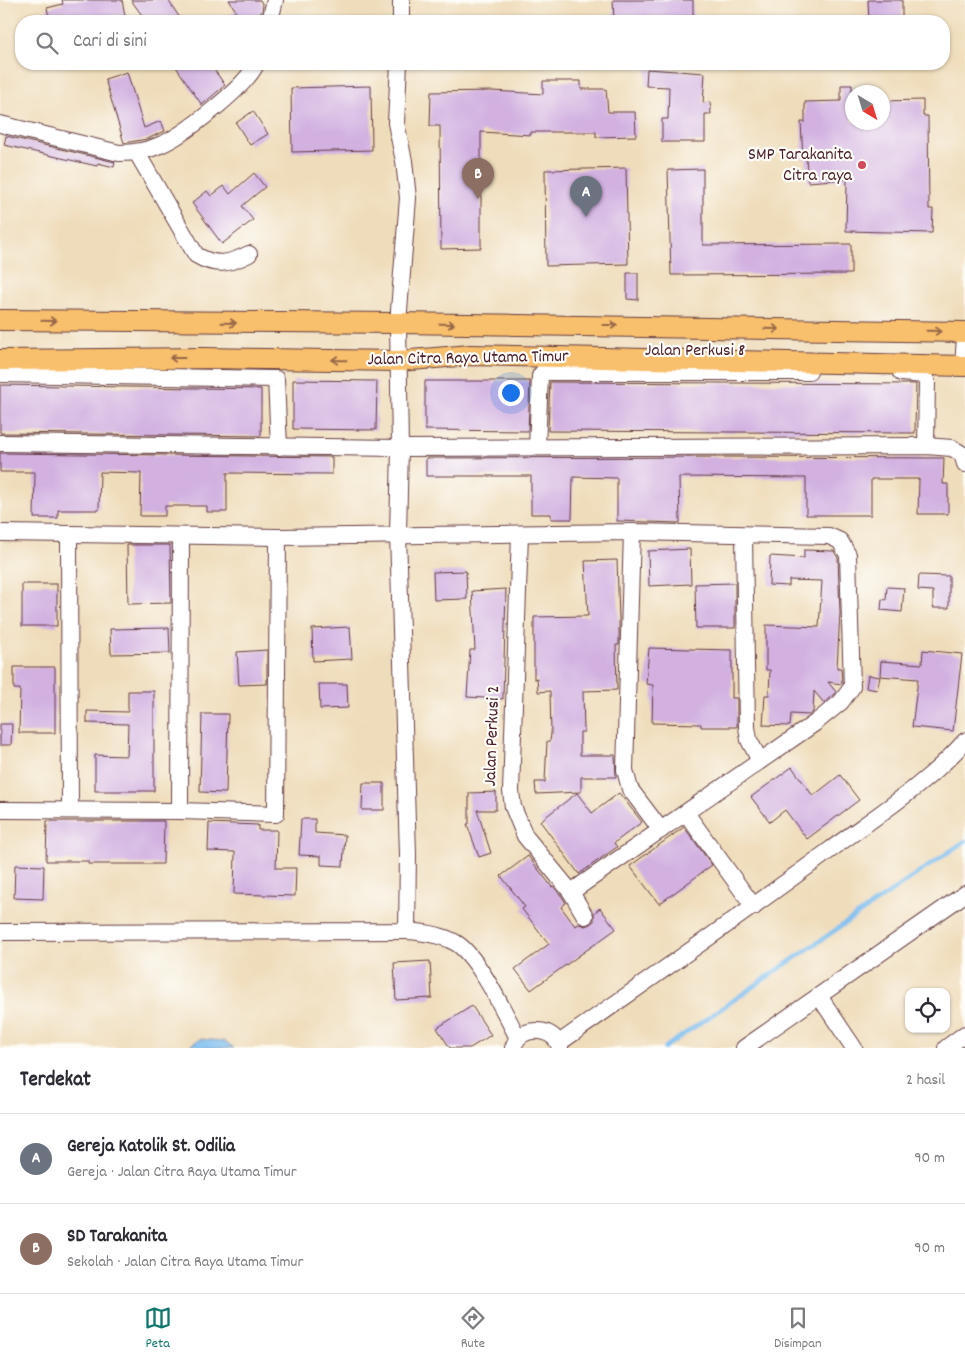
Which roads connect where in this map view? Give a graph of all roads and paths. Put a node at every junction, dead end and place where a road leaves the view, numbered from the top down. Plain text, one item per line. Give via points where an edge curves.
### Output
1 (275, 0) edge
2 (401, 0) edge
3 (271, 15) edge
4 (401, 15) edge
5 (252, 70) edge
6 (399, 70) edge
7 (0, 124) edge
8 (137, 153) junction
9 (249, 254) dead end
10 (0, 320) edge
11 (398, 323) junction
12 (654, 327) junction
13 (965, 332) edge
14 (965, 337) edge
15 (0, 360) edge
16 (653, 360) junction
17 (399, 361) junction
18 (964, 366) edge
19 (0, 374) edge
20 (0, 443) edge
21 (926, 446) junction
22 (279, 447) junction
23 (400, 448) junction
24 (537, 448) junction
25 (965, 464) edge
26 (632, 532) junction
27 (0, 533) edge
28 (398, 534) junction
29 (520, 534) junction
30 (69, 535) junction
31 (181, 536) junction
32 (744, 536) junction
33 (278, 537) junction
34 (965, 741) edge
35 (760, 761) junction
36 (70, 809) junction
37 (0, 810) edge
38 (180, 811) junction
39 (686, 814) junction
40 (661, 830) junction
41 (571, 892) junction
42 (965, 894) edge
43 (754, 907) junction
44 (585, 916) dead end
45 (407, 931) junction
46 (0, 932) edge
47 (819, 996) junction
48 (965, 1034) edge
49 (515, 1043) edge
50 (559, 1046) edge
51 (744, 1048) edge
52 (854, 1048) edge
53 (946, 1048) edge

1 - 3 street
2 - 4 street
5 - 8 street via 240,87 198,120 162,145
6 - 11 street via 396,123 408,198
7 - 8 street via 119,154
8 - 9 street via 196,255 221,264 232,263
10 -> 11 main road, Jalan Citra Raya Utama Timur
11 -> 12 main road, Jalan Citra Raya Utama Timur
11 - 17 street
12 -> 13 main road, Jalan Citra Raya Utama Timur
12 - 16 main road
14 - 18 street
17 -> 15 main road, Jalan Citra Raya Utama Timur via 204,358
16 - 17 main road, Jalan Citra Raya Utama Timur via 471,355
16 - 18 main road, Jalan Citra Raya Utama Timur
17 - 23 street
19 - 22 street via 276,379
20 - 22 street
21 - 24 street
21 - 24 street, Jalan Perkusi 8 via 927,382 923,375 543,372 540,376
21 - 25 street via 952,448 962,454
22 - 23 street
23 - 24 street
23 - 28 street
26 - 29 street
26 - 32 street
26 - 40 street via 625,770 630,789
27 - 30 street
28 - 29 street
28 - 33 street
28 - 45 street via 408,854
29 - 41 street, Jalan Perkusi 2 via 512,799 525,836
30 - 31 street
30 - 36 street
31 - 33 street
31 - 38 street
32 - 35 street via 747,727 749,740
32 - 35 street via 829,536 840,541 848,556 852,687 841,702 815,723
33 - 38 street via 276,814
34 - 43 street via 948,760 897,801
35 - 39 street
36 - 37 street
36 - 38 street
39 - 40 street
39 - 43 street
40 - 41 street
41 - 44 street, Jalan Perkusi 2
42 - 47 street
43 - 50 street
45 - 46 street
45 - 49 street via 442,937 460,947 484,978
47 - 51 street
47 - 52 street
48 - 53 street
49 - 50 street via 532,1030 547,1032

